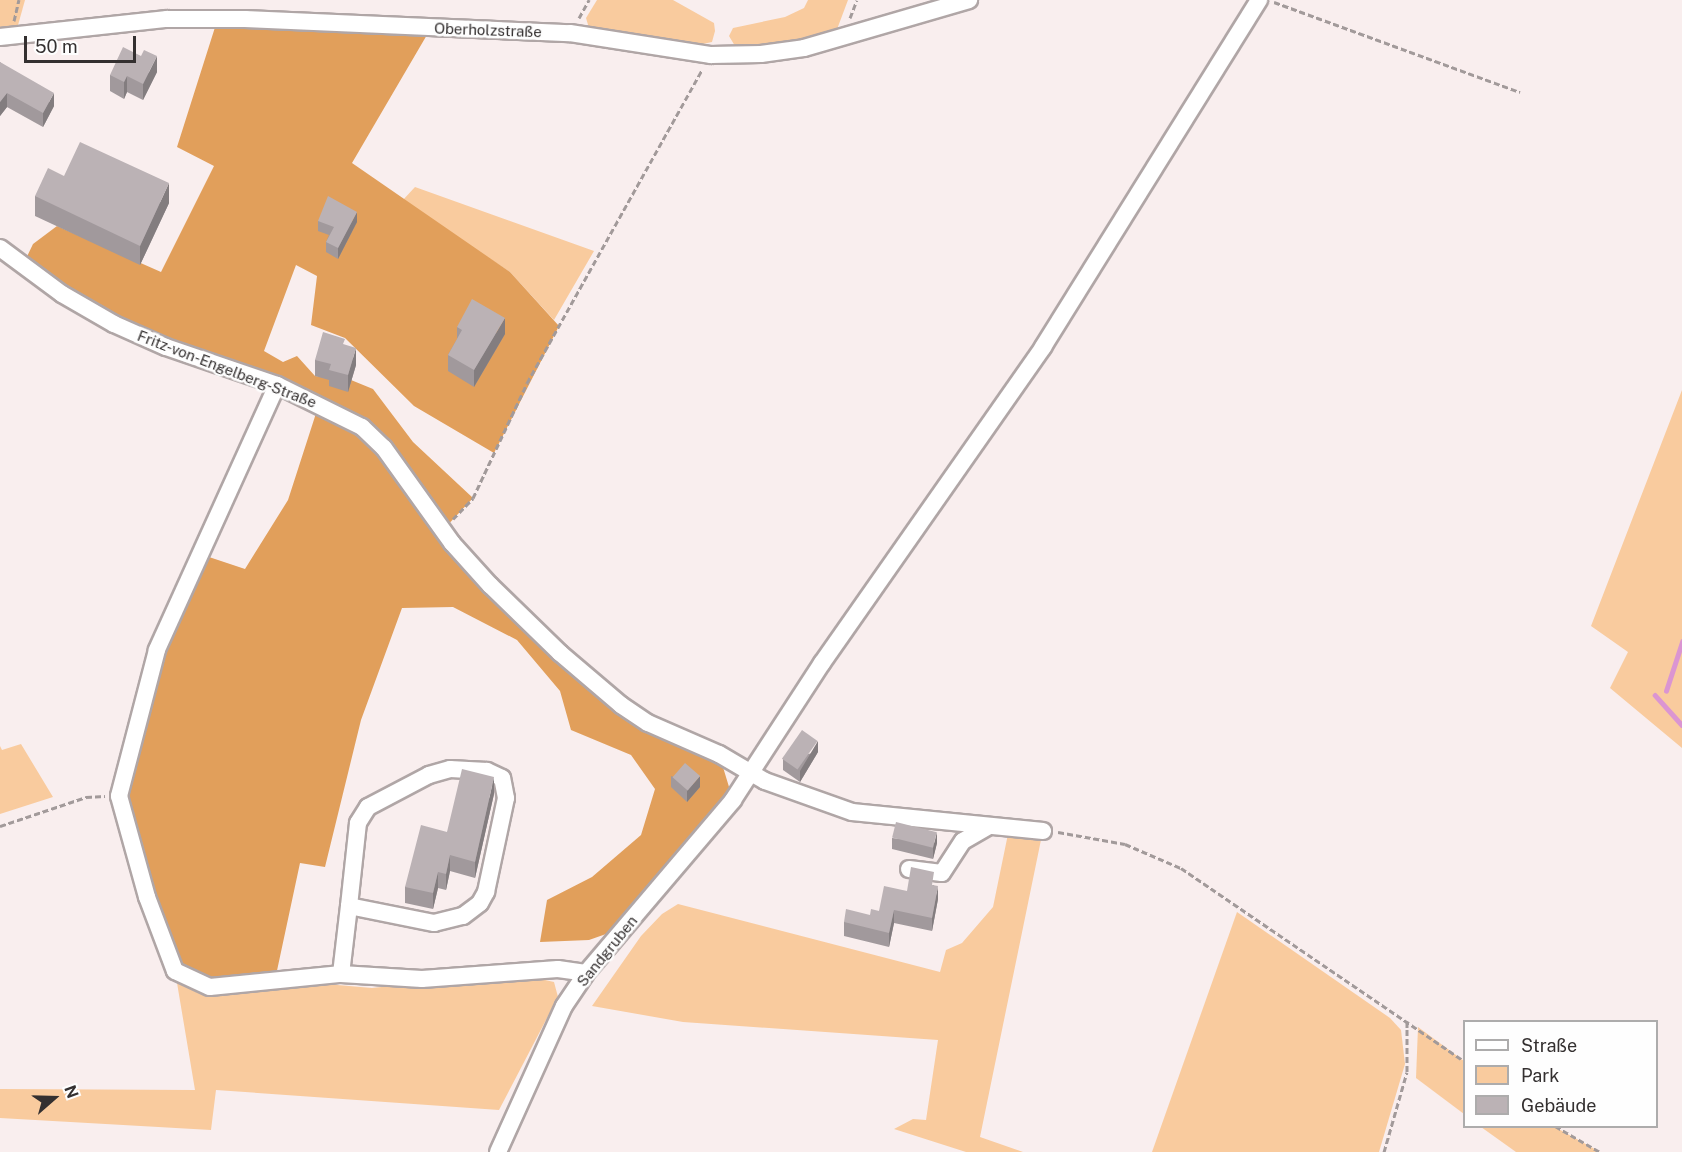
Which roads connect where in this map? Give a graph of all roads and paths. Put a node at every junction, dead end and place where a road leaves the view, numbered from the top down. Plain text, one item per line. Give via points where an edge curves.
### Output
1 (589, 0) edge
2 (969, 0) edge
3 (1259, 0) edge
4 (1267, 0) edge
5 (570, 33) junction
6 (0, 37) edge
7 (711, 55) junction
8 (1520, 92) dead end
9 (0, 248) edge
10 (277, 385) junction
11 (447, 537) junction
12 (752, 772) junction
13 (119, 796) junction
14 (0, 826) edge
15 (989, 826) junction
16 (1043, 831) joint
17 (909, 869) edge
18 (349, 906) junction
19 (341, 974) junction
20 (586, 974) junction
21 (1407, 1021) junction
22 (1463, 1059) edge
23 (1558, 1128) edge
24 (498, 1152) edge
25 (1384, 1152) edge
26 (1600, 1152) edge

1 - 5 path
2 - 7 street, Oberholzstraße via 804,48
3 - 12 street, Sandgruben via 1042,347 822,663
4 - 8 path
5 - 6 street, Oberholzstraße via 167,19
5 - 7 street, Oberholzstraße
7 - 11 path via 527,383 473,498
9 - 10 street, Fritz-von-Engelberg-Straße via 62,294 114,324 166,347
10 - 11 street, Fritz-von-Engelberg-Straße via 348,417 367,432 398,466
10 - 13 street via 157,650
11 - 12 street via 560,653 621,705 648,723
12 - 15 street via 814,801 852,812
12 - 20 street, Sandgruben via 714,826
13 - 14 path via 86,797
13 - 19 street via 147,897 175,971 210,987
15 - 16 street
15 - 17 street via 963,841 942,873
16 - 21 path via 1125,844 1181,868
18 - 18 street via 434,923 462,916 475,908 486,892 506,798 502,778 487,771 450,769 429,775 368,807 358,823
18 - 19 street
19 - 20 street via 422,979 558,969
20 - 24 street, Sandgruben via 564,1006
21 - 22 path
21 - 25 path via 1407,1072
23 - 26 path

